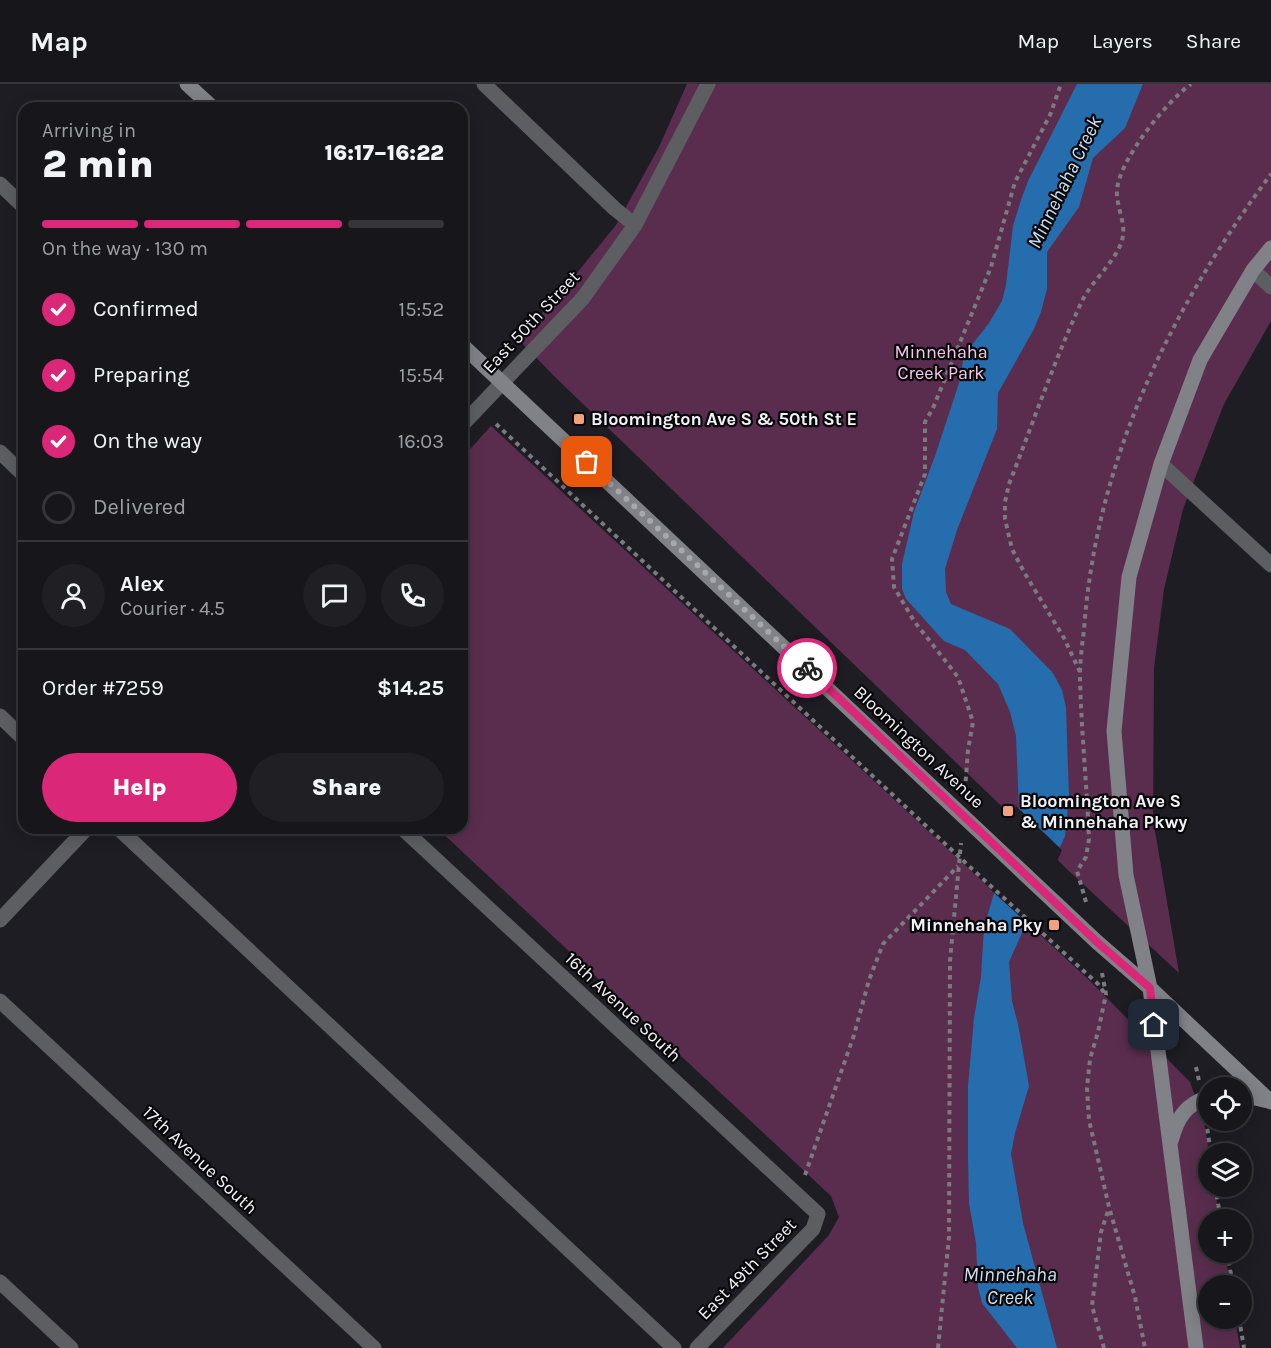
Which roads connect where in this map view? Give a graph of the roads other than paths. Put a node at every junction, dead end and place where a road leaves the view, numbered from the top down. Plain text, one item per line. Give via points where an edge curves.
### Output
1 (187, 84) edge
2 (484, 84) edge
3 (708, 84) edge
4 (206, 102) edge
5 (0, 184) edge
6 (18, 201) edge
7 (635, 225) junction
8 (1271, 248) edge
9 (1253, 270) junction
10 (1271, 287) edge
11 (468, 351) edge
12 (502, 383) junction
13 (468, 419) edge
14 (0, 452) edge
15 (1161, 464) junction
16 (18, 469) edge
17 (1271, 565) edge
18 (0, 716) edge
19 (18, 733) edge
20 (81, 834) edge
21 (124, 834) edge
22 (408, 834) edge
23 (0, 920) edge
24 (1150, 988) junction
25 (0, 1000) edge
26 (1252, 1097) edge
27 (1198, 1102) edge
28 (1271, 1102) edge
29 (1169, 1147) junction
30 (818, 1214) joint
31 (0, 1282) edge
32 (71, 1348) edge
33 (374, 1348) edge
34 (674, 1348) edge
35 (698, 1348) edge
36 (1196, 1348) edge

1 - 4 street
2 - 7 street
3 - 7 street, East 50th Street
5 - 6 street
7 - 12 street, East 50th Street via 583,298
8 - 9 street
9 - 10 street
9 - 15 street via 1200,360
11 - 12 street, Bloomington Avenue
12 - 13 street, East 50th Street
12 - 24 street, Bloomington Avenue
14 - 16 street
15 - 17 street
15 - 24 street via 1129,577 1114,731 1126,875
18 - 19 street
20 - 23 street
21 - 34 street
22 - 30 street, 16th Avenue South
24 - 28 street, Bloomington Avenue
24 - 29 street
25 - 33 street, 17th Avenue South
26 - 28 street
27 - 29 street via 1181,1114
29 - 36 street
30 - 35 street, East 49th Street via 813,1229
31 - 32 street

